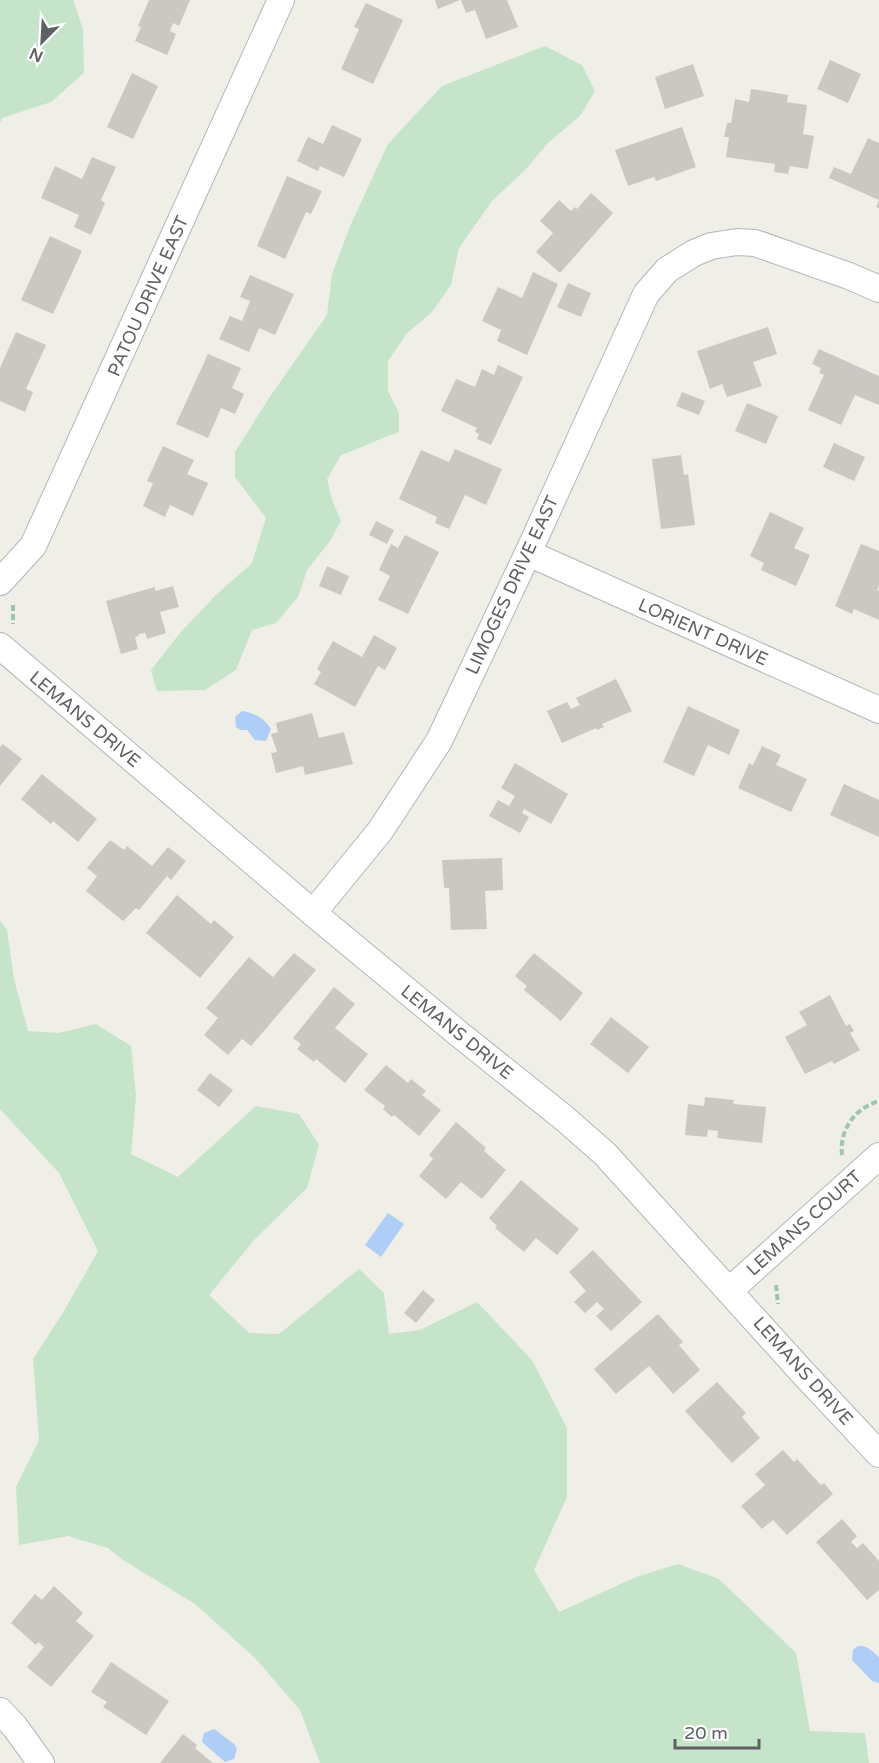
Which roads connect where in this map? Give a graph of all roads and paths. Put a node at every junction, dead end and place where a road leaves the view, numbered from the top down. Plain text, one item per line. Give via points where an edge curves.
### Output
1 (280, 0) edge
2 (879, 289) edge
3 (528, 553) junction
4 (8, 589) edge
5 (7, 638) edge
6 (879, 710) edge
7 (314, 913) junction
8 (879, 1101) edge
9 (879, 1156) edge
10 (843, 1162) dead end
11 (777, 1280) dead end
12 (730, 1290) junction
13 (781, 1312) dead end
14 (879, 1454) edge
15 (0, 1711) edge
16 (41, 1763) edge

1 - 4 street, PATOU DRIVE EAST via 33,546
2 - 3 street, LIMOGES DRIVE EAST via 754,243 711,246 667,270 646,294
3 - 6 street, LORIENT DRIVE
3 - 7 street, LIMOGES DRIVE EAST via 439,741 380,831
4 - 5 path via 12,618
5 - 7 street, LEMANS DRIVE
7 - 12 street, LEMANS DRIVE via 605,1154
8 - 10 path via 861,1110 847,1126 841,1149
9 - 12 street, LEMANS COURT
11 - 13 path via 775,1290
12 - 14 street, LEMANS DRIVE
15 - 16 street

